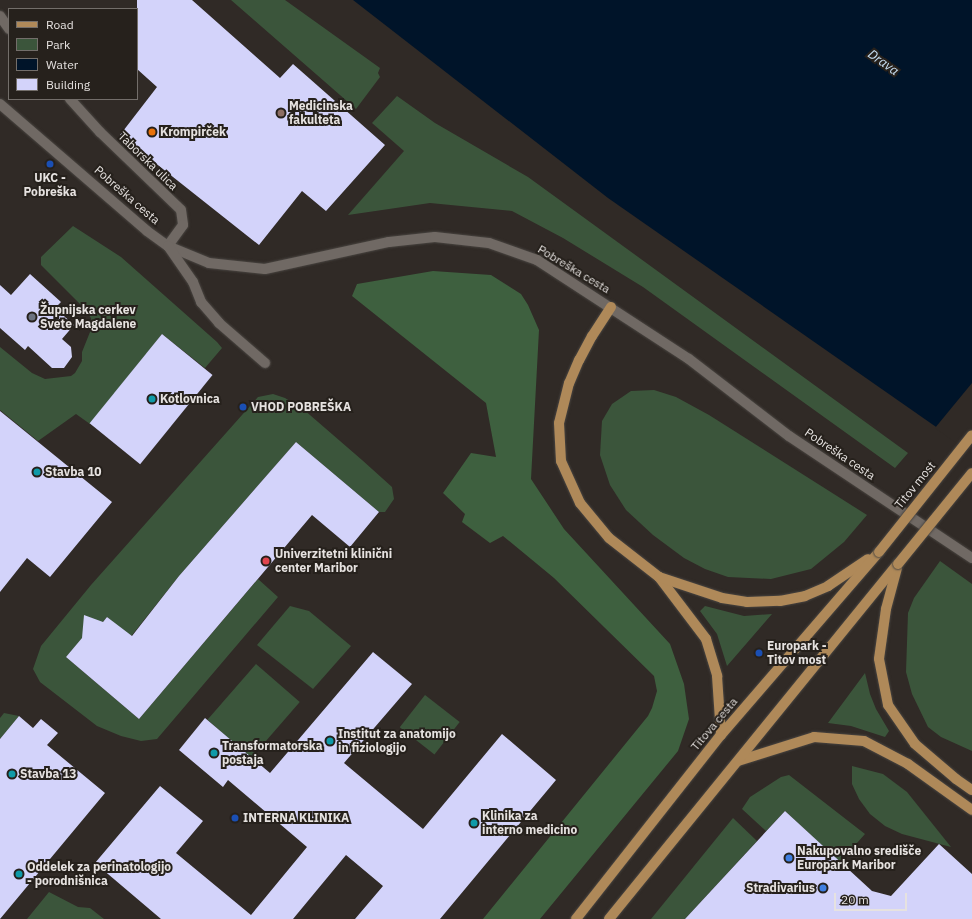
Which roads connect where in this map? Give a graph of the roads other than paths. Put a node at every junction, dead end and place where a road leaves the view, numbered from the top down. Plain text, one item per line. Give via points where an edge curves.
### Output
1 (0, 16) edge
2 (8, 28) edge
3 (71, 100) edge
4 (0, 104) edge
5 (168, 246) junction
6 (611, 307) junction
7 (264, 363) dead end
8 (972, 435) edge
9 (972, 473) edge
10 (879, 552) junction
11 (972, 558) edge
12 (898, 564) junction
13 (659, 577) junction
14 (721, 735) junction
15 (737, 761) junction
16 (972, 790) edge
17 (972, 810) edge
18 (576, 919) edge
19 (608, 919) edge

1 - 2 street
3 - 5 street, Taborska ulica via 110,143 181,210 183,225
4 - 5 street, Pobreška cesta via 91,181 124,213
5 - 6 street, Pobreška cesta via 209,263 265,269 335,252 405,240 435,237 489,243 537,260
5 - 7 street via 193,282 201,302 219,323
6 - 11 street, Pobreška cesta via 689,359 789,436
6 - 13 main road via 592,336 569,383 559,423 561,461 580,502 609,538
8 - 10 main road, Titov most, bridge
9 - 12 main road, bridge
10 - 13 main road via 828,586 805,596 780,601 747,602 722,598
10 - 14 main road, Titova cesta
12 - 15 main road
12 - 16 main road via 886,609 879,659 888,705 915,744
13 - 14 main road via 706,640 717,676
14 - 18 main road, Titova cesta
15 - 17 main road via 814,737 864,741 908,764
15 - 19 main road

